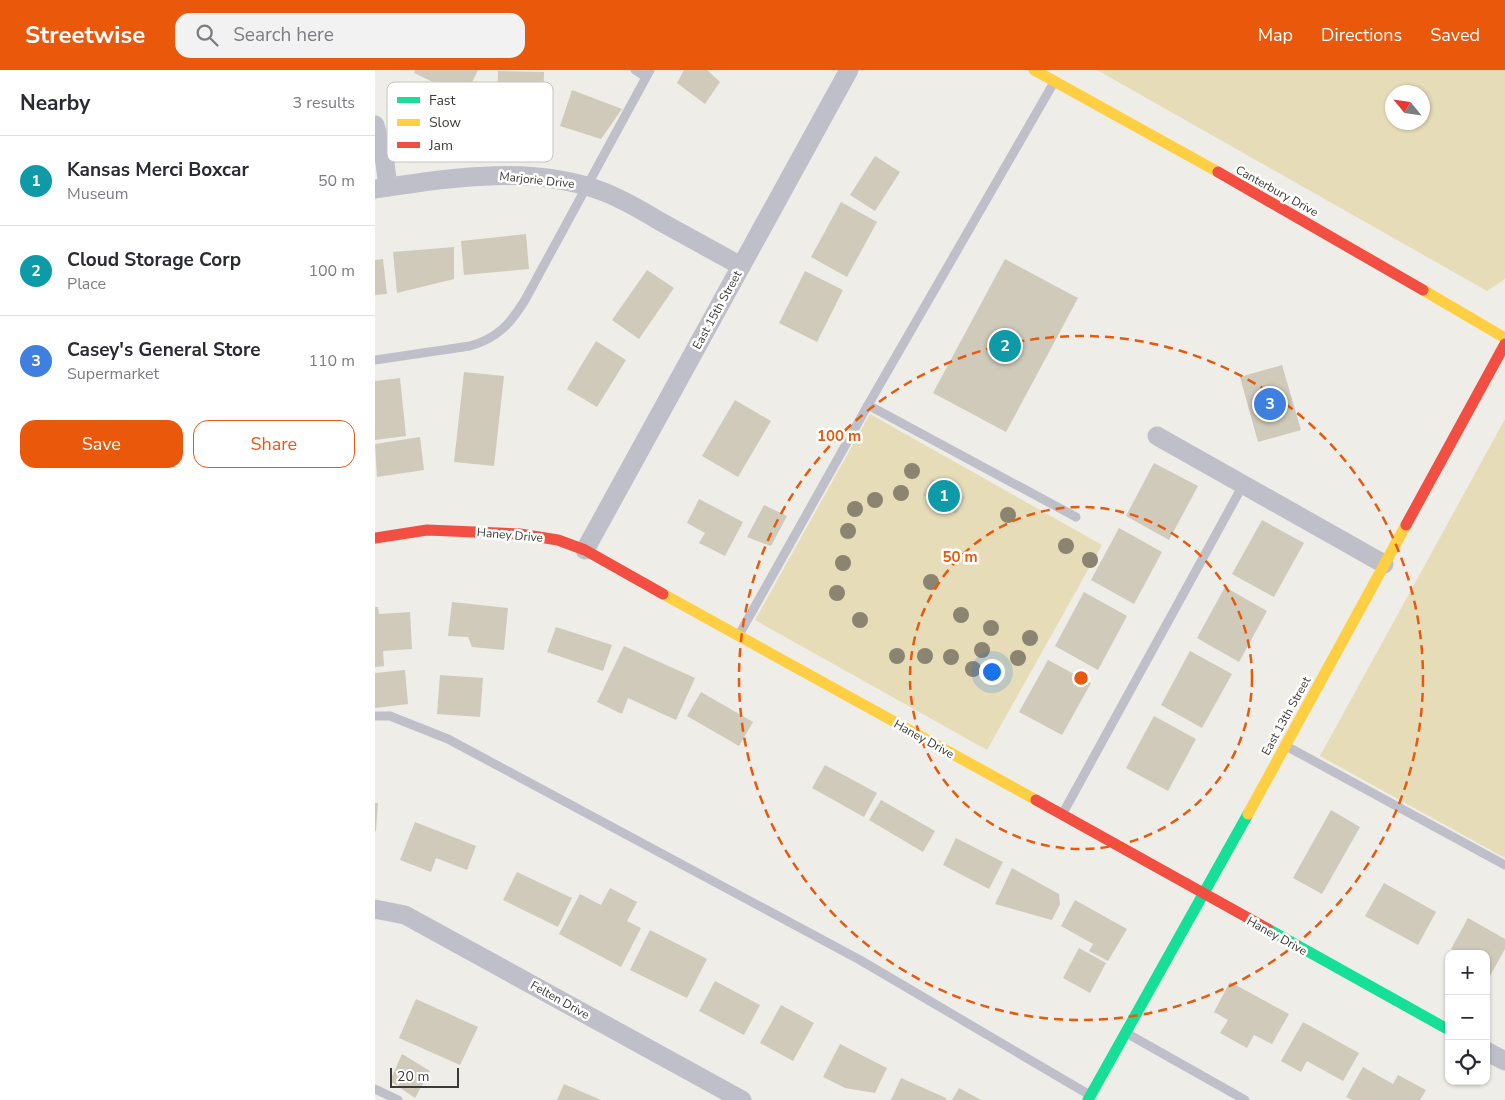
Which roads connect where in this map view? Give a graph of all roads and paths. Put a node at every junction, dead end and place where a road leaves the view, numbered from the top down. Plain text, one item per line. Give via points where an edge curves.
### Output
1 (635, 70) edge
2 (849, 70) edge
3 (1034, 70) edge
4 (648, 73) edge
5 (1055, 81) junction
6 (375, 126) edge
7 (587, 187) junction
8 (382, 188) edge
9 (741, 266) junction
10 (1505, 338) edge
11 (1505, 344) edge
12 (375, 360) edge
13 (868, 405) junction
14 (1157, 436) dead end
15 (1243, 485) junction
16 (1076, 517) dead end
17 (375, 538) edge
18 (585, 550) junction
19 (1384, 564) junction
20 (739, 635) junction
21 (375, 716) edge
22 (1286, 745) junction
23 (1062, 816) junction
24 (1505, 865) edge
25 (1202, 894) junction
26 (375, 909) edge
27 (1445, 1028) edge
28 (1126, 1032) junction
29 (1490, 1053) edge
30 (1505, 1061) edge
31 (375, 1088) edge
32 (1089, 1098) edge
33 (399, 1100) edge
34 (742, 1100) edge
35 (1245, 1100) edge

1 - 4 lane
2 - 9 street, East 15th Street
3 - 5 street, Canterbury Drive
4 - 7 lane
5 - 10 street, Canterbury Drive
5 - 13 lane
6 - 8 street via 385,164
7 - 8 street, Marjorie Drive via 507,175 469,176
7 - 9 street, Marjorie Drive via 625,202
7 - 12 lane via 525,300 497,335 470,346
9 - 18 street, East 15th Street
11 - 19 street, East 13th Street
13 - 16 lane
13 - 20 lane
14 - 15 street
15 - 19 street
15 - 23 lane
17 - 18 street, Haney Drive via 427,530 520,534 558,540
18 - 20 street, Haney Drive
19 - 22 street, East 13th Street
20 - 23 street, Haney Drive
21 - 32 lane via 390,716 456,743 860,960
22 - 24 lane
22 - 25 street, East 13th Street
23 - 25 street, Haney Drive
25 - 27 street, Haney Drive
25 - 28 street, East 13th Street
26 - 34 street, Felten Drive via 405,915
28 - 32 street, East 13th Street
28 - 35 lane
29 - 30 street
31 - 33 lane

